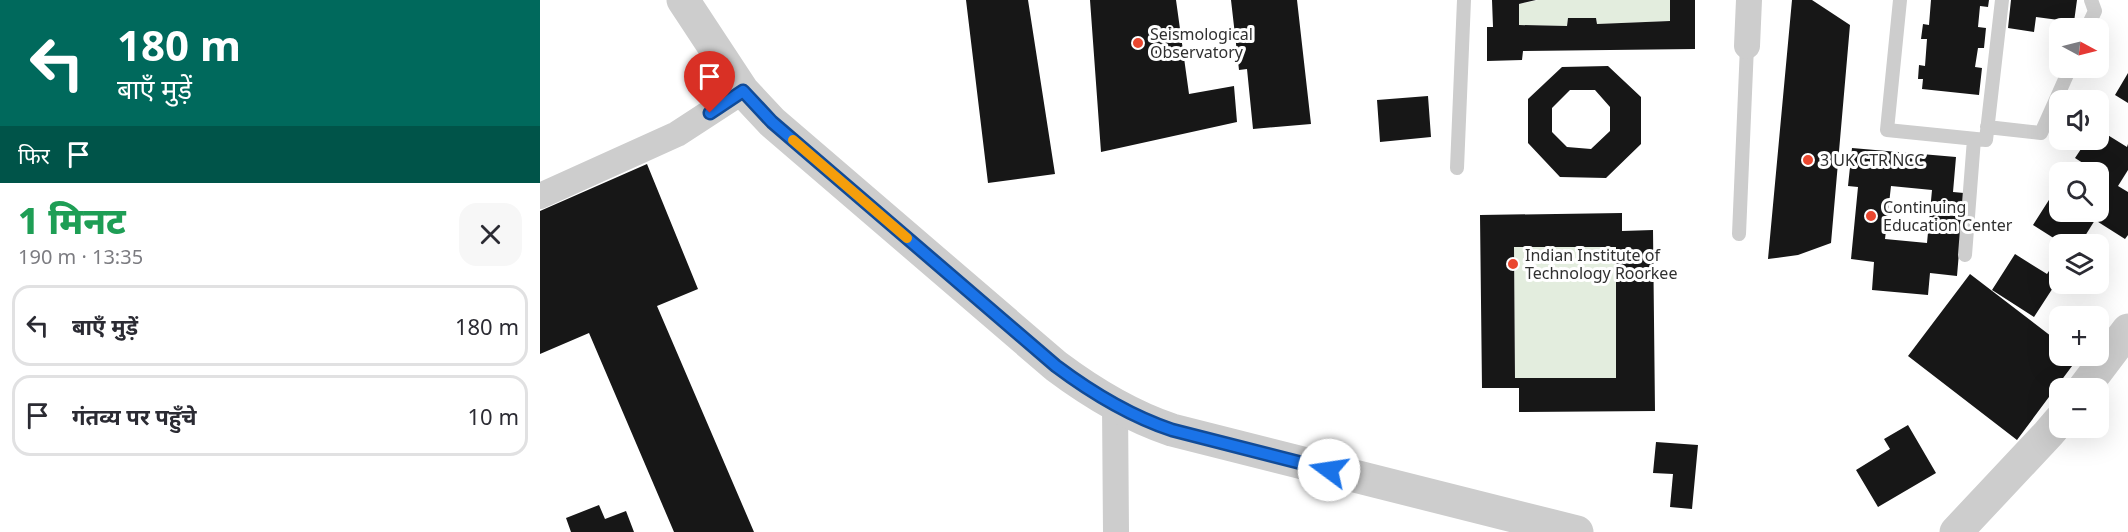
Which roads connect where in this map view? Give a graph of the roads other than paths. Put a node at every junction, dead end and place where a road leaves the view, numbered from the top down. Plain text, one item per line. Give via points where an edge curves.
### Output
1 (683, 0) edge
2 (1464, 0) edge
3 (1749, 0) edge
4 (1900, 0) edge
5 (2002, 0) edge
6 (2091, 0) edge
7 (2092, 18) edge
8 (1747, 46) joint
9 (2066, 78) edge
10 (743, 91) junction
11 (1987, 127) junction
12 (1974, 139) junction
13 (1456, 168) dead end
14 (540, 196) edge
15 (1739, 234) dead end
16 (1965, 255) dead end
17 (2128, 330) edge
18 (2092, 378) edge
19 (1115, 405) junction
20 (2049, 433) edge
21 (1116, 532) edge
22 (1577, 532) edge
23 (1956, 532) edge

1 - 10 street
2 - 13 lane
3 - 8 street
4 - 12 lane via 1887,130
5 - 11 lane
6 - 7 lane via 2095,11
8 - 15 lane
9 - 11 lane via 2042,133
10 - 14 street via 677,134
10 - 19 street via 772,122 1056,366
11 - 12 lane via 1986,140
12 - 16 lane
17 - 18 street
19 - 21 street
19 - 22 street via 1172,430
20 - 23 street

